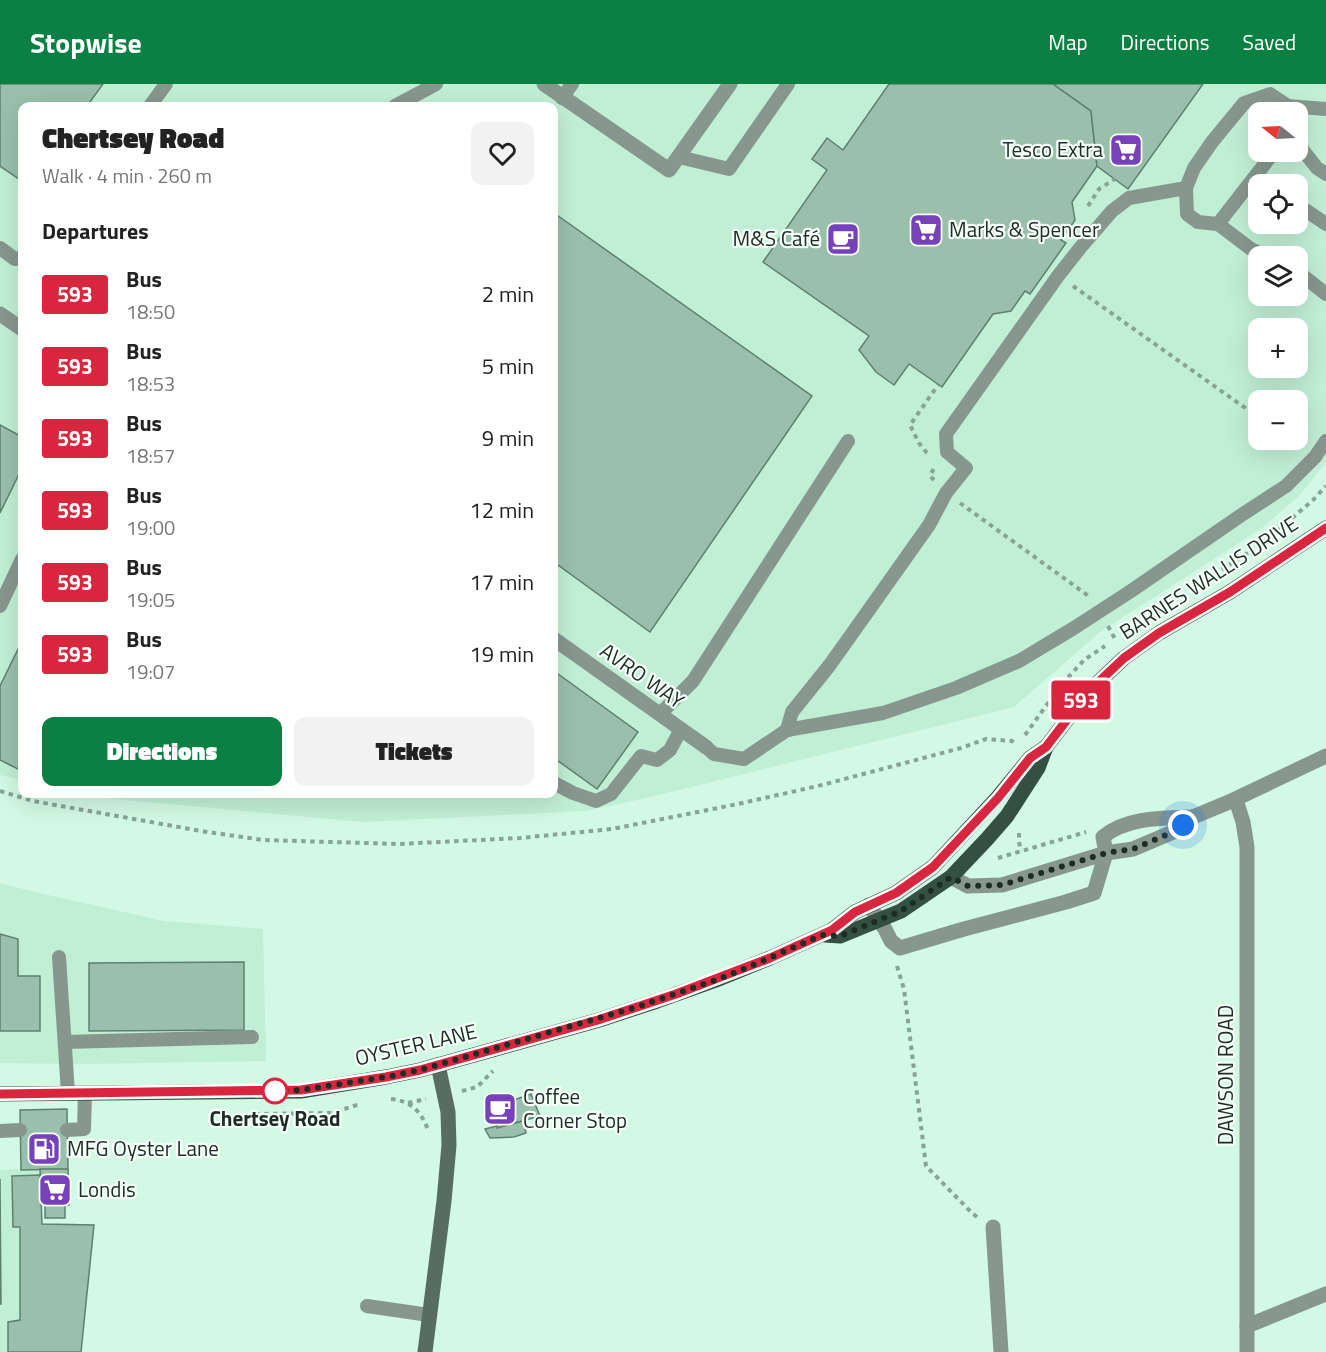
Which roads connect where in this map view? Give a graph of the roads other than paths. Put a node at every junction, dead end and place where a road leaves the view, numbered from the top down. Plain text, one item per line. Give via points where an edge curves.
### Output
1 (166, 84) edge
2 (436, 84) edge
3 (544, 84) edge
4 (572, 84) edge
5 (730, 84) edge
6 (788, 84) edge
7 (562, 98) junction
8 (153, 102) edge
9 (402, 102) edge
10 (1280, 102) edge
11 (1308, 109) edge
12 (1326, 109) edge
13 (679, 157) junction
14 (1308, 157) edge
15 (1326, 174) edge
16 (1186, 188) junction
17 (1248, 193) edge
18 (1308, 212) edge
19 (1218, 224) junction
20 (1326, 224) edge
21 (1248, 247) edge
22 (0, 248) edge
23 (18, 259) edge
24 (1308, 280) edge
25 (1326, 294) edge
26 (0, 314) edge
27 (18, 327) edge
28 (848, 441) dead end
29 (1326, 441) edge
30 (1326, 528) edge
31 (18, 568) edge
32 (0, 606) edge
33 (558, 642) edge
34 (660, 714) junction
35 (681, 729) junction
36 (787, 730) junction
37 (706, 747) joint
38 (1046, 747) junction
39 (1326, 756) edge
40 (558, 785) edge
41 (1236, 800) junction
42 (1193, 817) junction
43 (1106, 853) junction
44 (951, 877) junction
45 (904, 888) joint
46 (869, 905) junction
47 (883, 924) junction
48 (822, 935) junction
49 (59, 957) dead end
50 (252, 1037) dead end
51 (65, 1042) junction
52 (438, 1065) junction
53 (68, 1093) junction
54 (85, 1093) junction
55 (0, 1094) edge
56 (20, 1130) dead end
57 (67, 1130) dead end
58 (0, 1131) edge
59 (993, 1227) road end
60 (1326, 1294) edge
61 (367, 1306) dead end
62 (429, 1315) junction
63 (1247, 1326) junction
64 (425, 1352) edge
65 (1001, 1352) edge
66 (1247, 1352) edge

1 - 8 lane
2 - 9 lane
3 - 7 street
4 - 7 lane
5 - 13 street
6 - 13 lane via 729,170
7 - 13 street via 669,170
10 - 16 lane via 1270,94 1244,103 1194,168
11 - 12 lane
14 - 15 lane
16 - 19 lane via 1188,214 1198,222
16 - 36 lane via 1129,198 1112,211 1058,276 946,434 947,452 966,468 829,666 792,712
17 - 19 lane
18 - 20 lane
19 - 21 lane
22 - 23 lane
24 - 25 lane
26 - 27 street
28 - 34 lane via 693,681
29 - 36 lane via 1286,486 1019,662 883,713
30 - 38 main road, BARNES WALLIS DRIVE via 1124,658 1089,691
31 - 32 lane
33 - 34 street, AVRO WAY
34 - 35 street, AVRO WAY
35 - 37 street, AVRO WAY
35 - 40 lane via 670,750 657,760 641,756 611,794 596,801
36 - 37 lane via 744,759 714,754
38 - 44 main road, BARNES WALLIS DRIVE via 1038,768 1007,816
38 - 45 main road, BARNES WALLIS DRIVE via 1030,758 933,867
39 - 41 street
41 - 42 street
41 - 63 street, DAWSON ROAD via 1247,847
42 - 43 street via 1173,832 1133,849
42 - 43 street via 1163,818 1111,830 1102,837
43 - 44 street via 1002,885 968,886
43 - 47 street via 1094,892 1066,902 900,948 891,941
44 - 47 main road, OYSTER LANE
45 - 46 main road, OYSTER LANE
46 - 47 street
46 - 48 main road, OYSTER LANE
47 - 48 main road, OYSTER LANE via 840,936
48 - 52 main road, OYSTER LANE via 657,1001
49 - 51 lane
50 - 51 lane
51 - 53 lane
52 - 54 main road, OYSTER LANE via 301,1090
52 - 62 street via 448,1112 449,1145
53 - 54 main road, OYSTER LANE
53 - 55 main road, OYSTER LANE
54 - 57 lane via 84,1130
56 - 58 lane
59 - 65 street
60 - 63 street
61 - 62 lane
62 - 64 street
63 - 66 street, DAWSON ROAD

